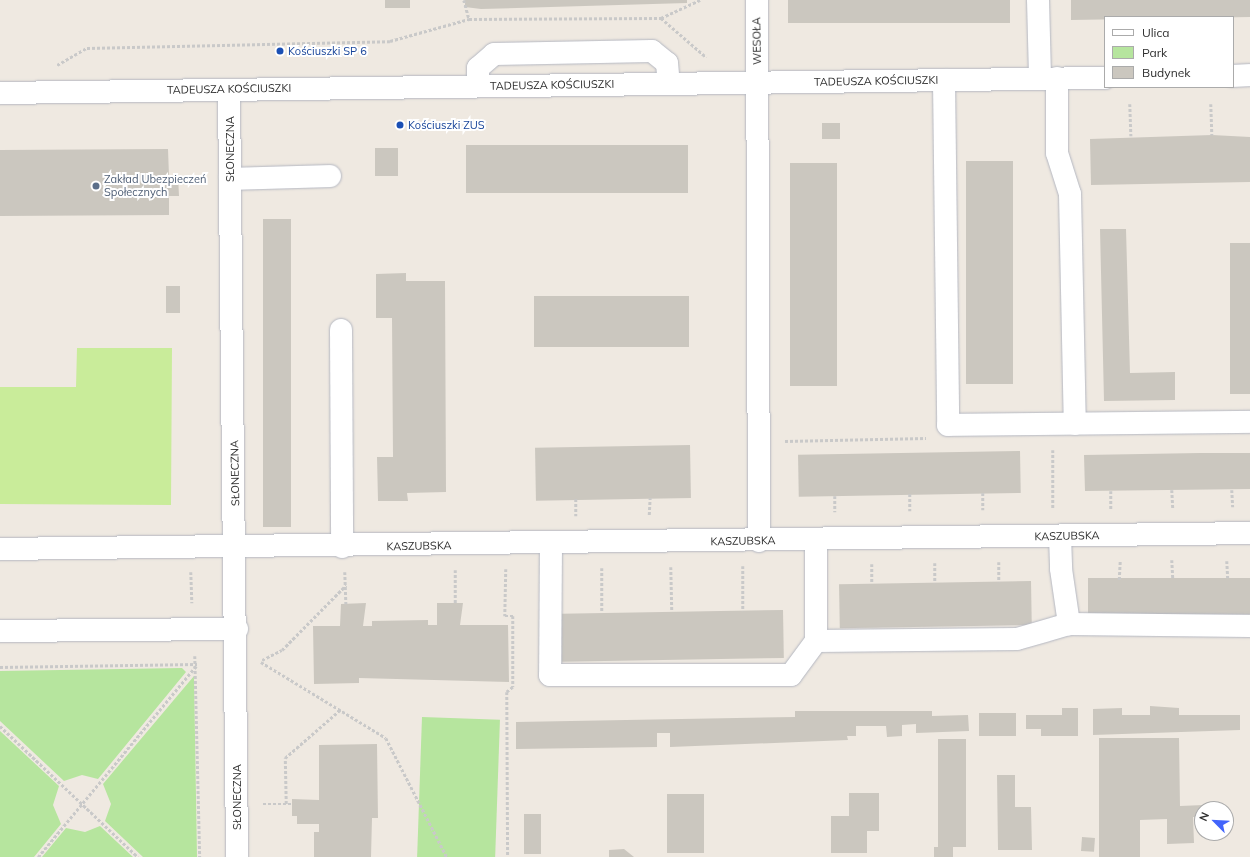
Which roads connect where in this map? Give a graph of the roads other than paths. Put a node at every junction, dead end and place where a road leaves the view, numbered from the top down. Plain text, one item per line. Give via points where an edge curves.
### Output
1 (757, 0) edge
2 (1038, 0) edge
3 (1250, 75) edge
4 (1234, 76) edge
5 (1049, 78) junction
6 (1104, 78) edge
7 (944, 80) junction
8 (758, 83) junction
9 (669, 84) junction
10 (478, 86) junction
11 (229, 90) junction
12 (0, 93) edge
13 (330, 176) dead end
14 (230, 179) junction
15 (341, 330) dead end
16 (1250, 422) edge
17 (1075, 424) junction
18 (1250, 534) edge
19 (1060, 536) junction
20 (816, 540) junction
21 (759, 541) junction
22 (551, 544) junction
23 (342, 547) junction
24 (0, 549) edge
25 (237, 549) junction
26 (1069, 624) junction
27 (1250, 626) edge
28 (237, 629) junction
29 (0, 631) edge
30 (816, 641) junction
31 (237, 857) edge

1 - 8 street, WESOŁA
2 - 5 street
3 - 4 street
5 - 6 street, TADEUSZA KOŚCIUSZKI
5 - 7 street, TADEUSZA KOŚCIUSZKI
5 - 17 street via 1057,152 1070,194
7 - 8 street, TADEUSZA KOŚCIUSZKI
7 - 17 street via 948,425
8 - 9 street, TADEUSZA KOŚCIUSZKI
8 - 21 street, WESOŁA
9 - 10 street, TADEUSZA KOŚCIUSZKI
9 - 10 street via 667,63 652,51 494,54 478,68
10 - 11 street, TADEUSZA KOŚCIUSZKI
11 - 12 street, TADEUSZA KOŚCIUSZKI
11 - 14 street, SŁONECZNA
13 - 14 street
14 - 25 street, SŁONECZNA
15 - 23 street
16 - 17 street
18 - 19 street, KASZUBSKA
19 - 20 street, KASZUBSKA
19 - 26 street via 1060,569
20 - 21 street, KASZUBSKA
20 - 30 street
21 - 22 street, KASZUBSKA
22 - 23 street, KASZUBSKA
22 - 30 street via 550,675 792,675
23 - 25 street, KASZUBSKA
24 - 25 street, KASZUBSKA
25 - 28 street, SŁONECZNA
26 - 27 street
26 - 30 street via 1017,639
28 - 29 street
28 - 31 street, SŁONECZNA

